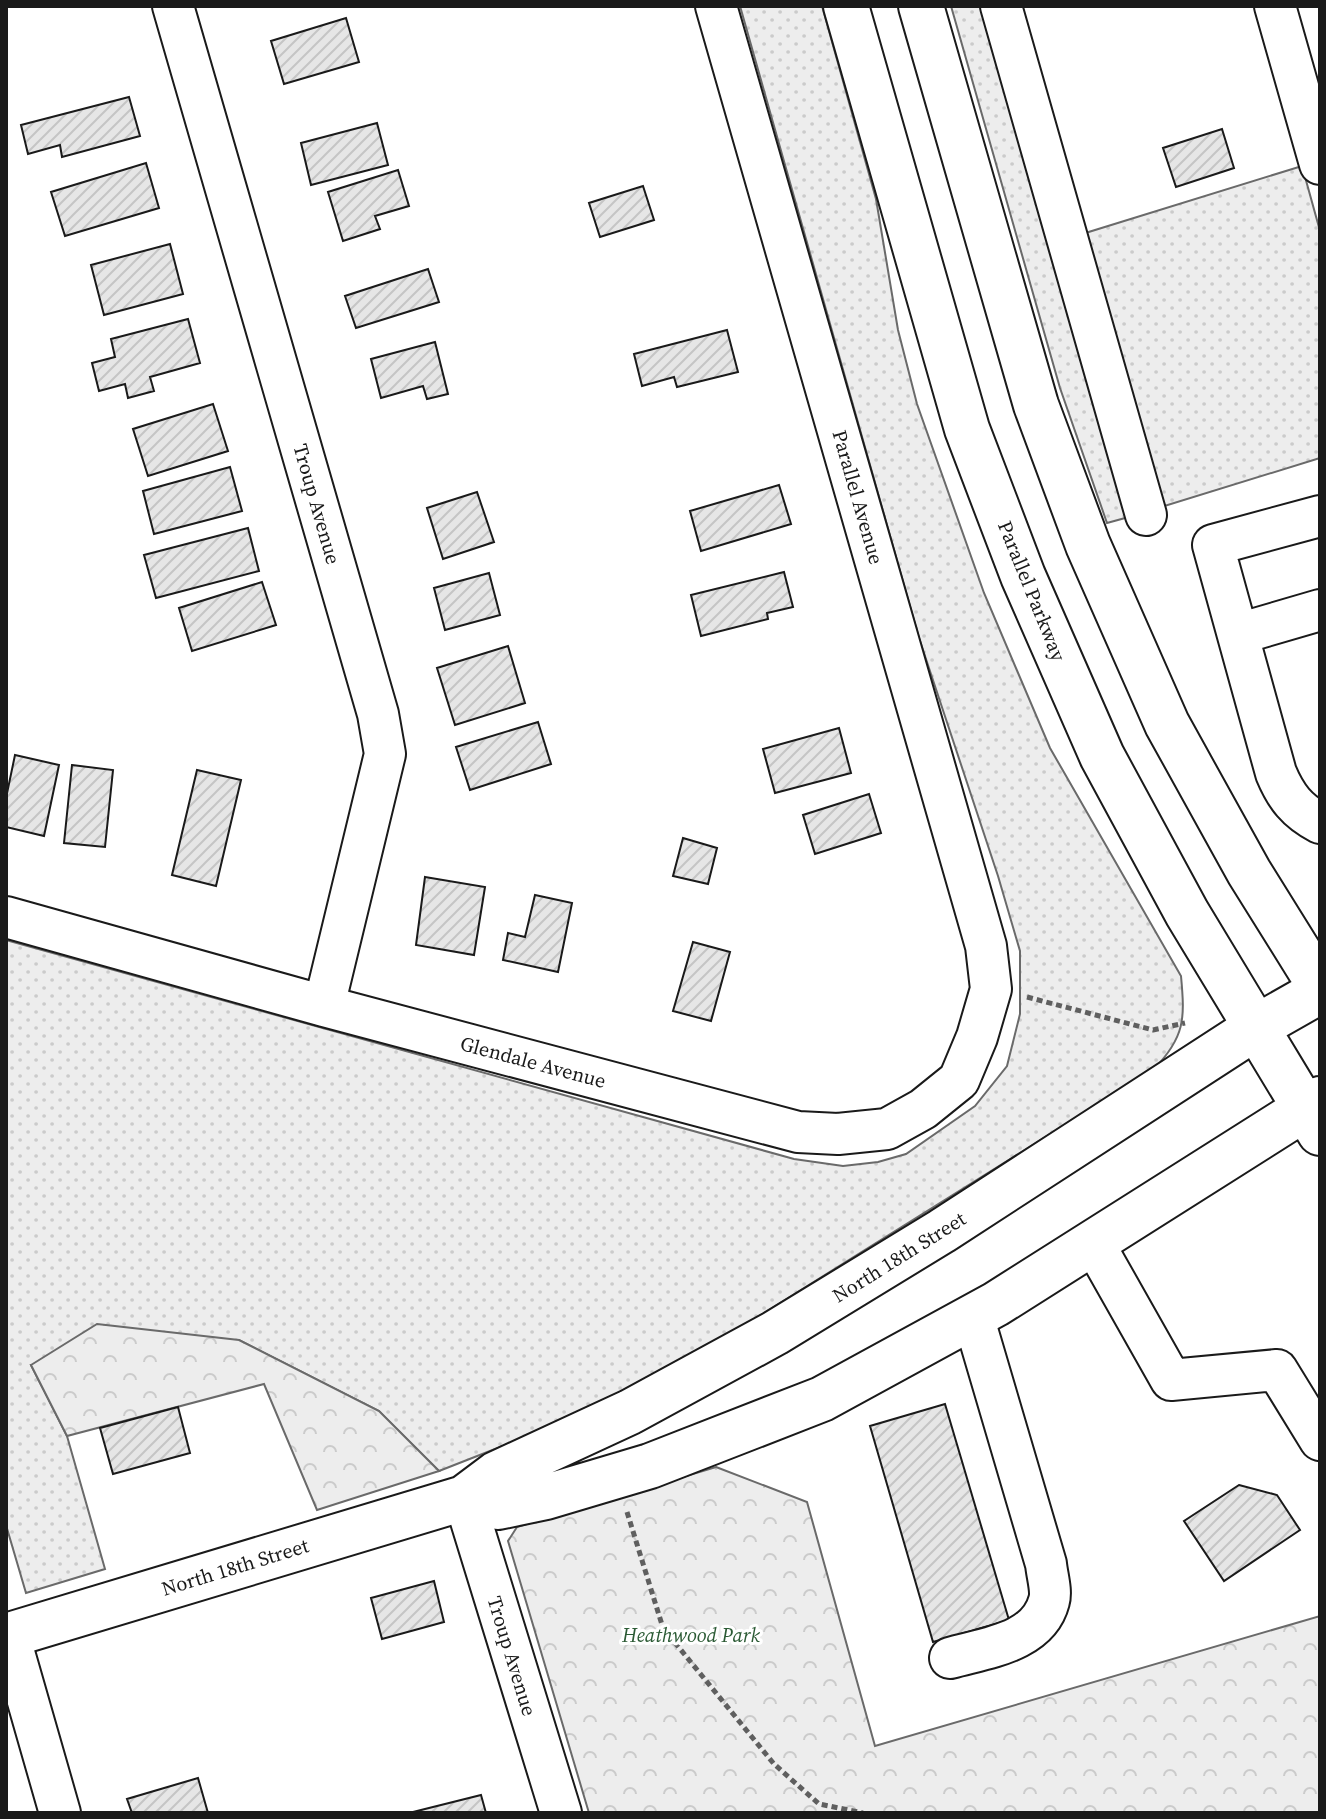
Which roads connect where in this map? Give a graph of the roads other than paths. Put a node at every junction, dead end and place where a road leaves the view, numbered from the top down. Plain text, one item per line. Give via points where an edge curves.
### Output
1 (173, 6) edge
2 (716, 6) edge
3 (846, 6) edge
4 (921, 6) edge
5 (1001, 6) edge
6 (1275, 6) edge
7 (1320, 164) edge
8 (1146, 515) dead end
9 (1320, 516) edge
10 (1320, 610) edge
11 (1238, 634) junction
12 (1320, 823) edge
13 (6, 917) edge
14 (1320, 988) edge
15 (1005, 992) joint
16 (324, 1006) junction
17 (1255, 1028) junction
18 (1315, 1114) edge
19 (1093, 1242) junction
20 (973, 1316) junction
21 (1320, 1440) edge
22 (464, 1498) junction
23 (7, 1636) edge
24 (950, 1658) dead end
25 (60, 1813) edge
26 (561, 1813) edge

1 - 16 street, Troup Avenue via 378,714 385,754
2 - 15 street, Parallel Avenue via 986,946
3 - 17 main road, Parallel Parkway via 967,429 1023,576 1102,756
4 - 14 main road via 1036,405 1088,545 1167,724
5 - 8 street
6 - 7 street
9 - 11 street via 1213,545
10 - 11 street
11 - 12 street via 1276,773 1303,815
13 - 16 street, Glendale Avenue
14 - 17 main road, North 18th Street
15 - 16 street, Glendale Avenue via 959,1080 887,1129 838,1134 798,1132
17 - 18 main road, Parallel Parkway
17 - 22 main road, North 18th Street via 775,1333 630,1412 496,1474
18 - 19 main road, North 18th Street
19 - 20 main road, North 18th Street
19 - 21 street via 1171,1380 1277,1370
20 - 22 main road, North 18th Street via 822,1399 650,1466 498,1507
20 - 24 street via 1046,1564 1050,1600 1041,1618 1021,1637
22 - 23 main road, North 18th Street
22 - 26 street, Troup Avenue
23 - 25 street

